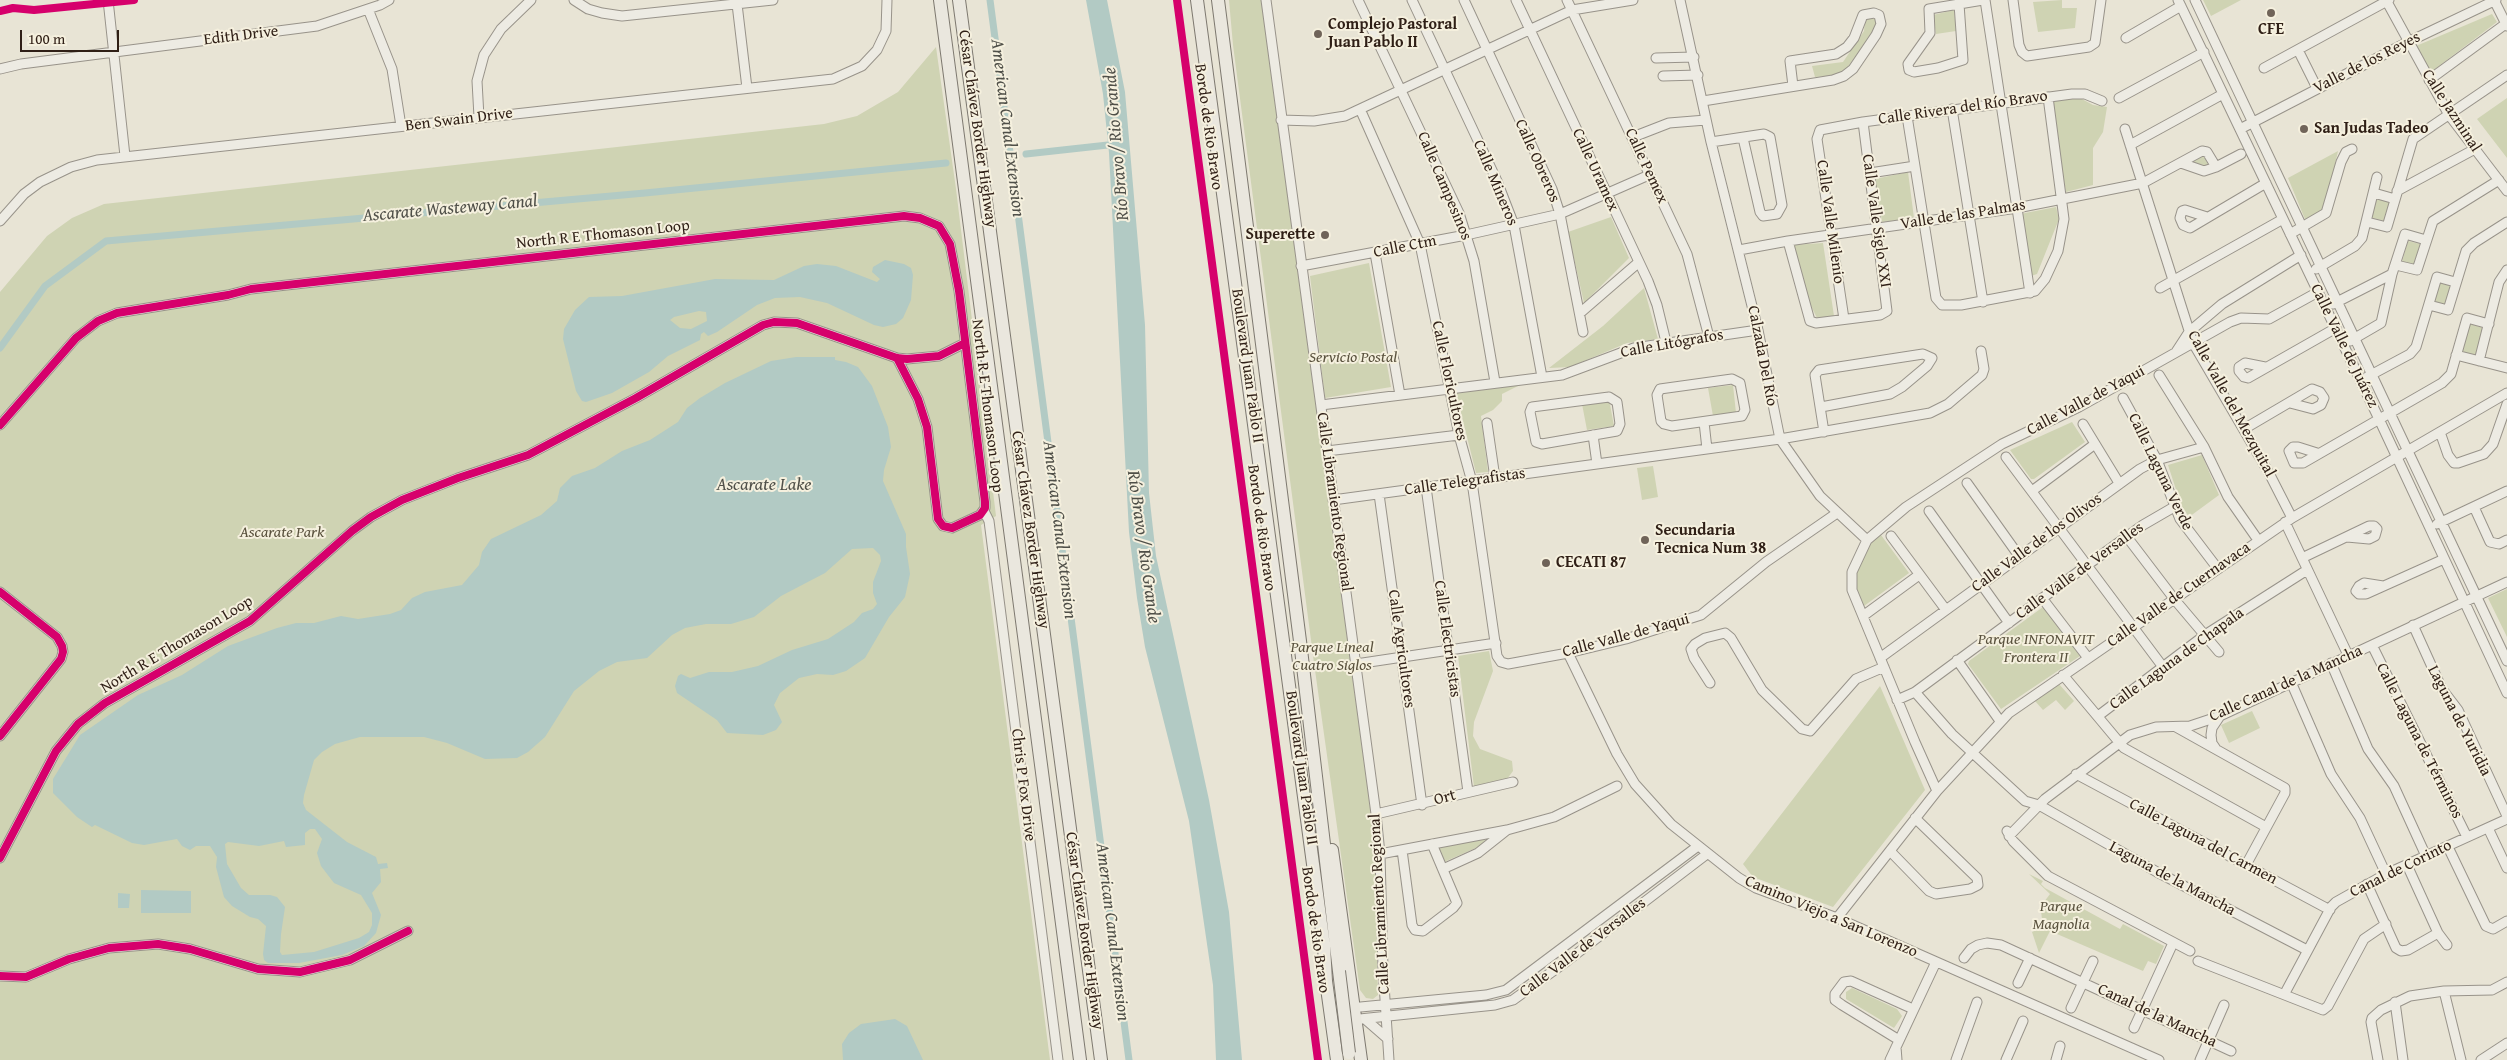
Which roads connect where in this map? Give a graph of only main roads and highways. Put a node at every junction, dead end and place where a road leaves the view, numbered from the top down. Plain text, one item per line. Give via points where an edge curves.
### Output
1 (940, 0) edge
2 (959, 0) edge
3 (1197, 0) edge
4 (1218, 0) edge
5 (1316, 783) junction
6 (1324, 946) junction
7 (1352, 984) junction
8 (1335, 986) junction
9 (1360, 1045) junction
10 (1344, 1054) edge
11 (1080, 1060) edge
12 (1101, 1060) edge
13 (1337, 1060) edge
14 (1350, 1060) edge
15 (1361, 1060) edge

1 - 11 highway, César Chávez Border Highway
2 - 12 highway, César Chávez Border Highway
3 - 6 highway, Boulevard Juan Pablo II
4 - 5 highway, Boulevard Juan Pablo II
5 - 7 highway via 1326,800
5 - 14 highway, Boulevard Juan Pablo II, bridge
6 - 8 highway via 1331,958
6 - 13 highway, Boulevard Juan Pablo II
7 - 8 highway via 1344,992 1339,992
7 - 9 highway via 1359,1015
8 - 10 highway
9 - 10 highway via 1349,1041
9 - 15 highway

